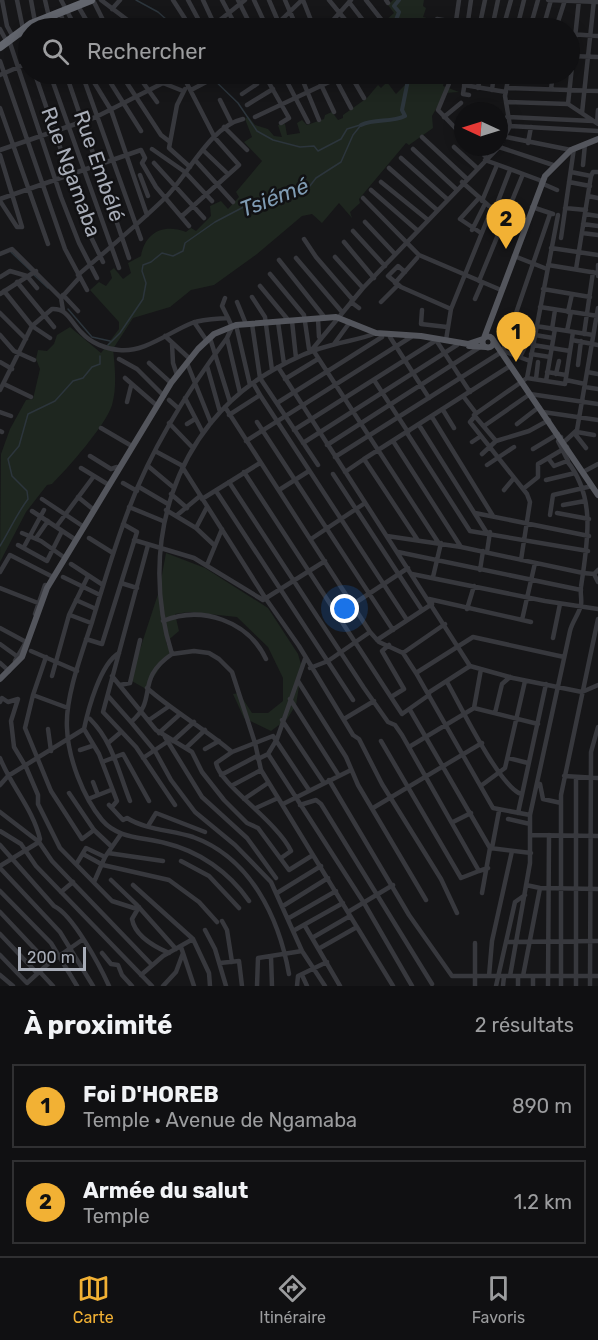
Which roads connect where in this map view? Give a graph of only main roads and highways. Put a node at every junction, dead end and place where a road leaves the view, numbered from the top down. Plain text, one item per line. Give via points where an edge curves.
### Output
1 (92, 0) edge
2 (45, 18) edge
3 (18, 33) edge
4 (0, 47) edge
5 (598, 139) edge
6 (376, 335) junction
7 (488, 339) junction
8 (485, 347) junction
9 (501, 353) junction
10 (598, 495) edge
11 (0, 677) edge

1 - 2 highway
3 - 4 highway
5 - 7 main road via 572,149 541,182 489,321
6 - 7 main road via 470,344
6 - 8 main road
6 - 11 main road via 336,318 234,326 208,339 171,382 119,466 42,599 27,648
7 - 8 main road via 492,346
7 - 9 main road
8 - 9 main road
9 - 10 main road via 525,381 575,468 583,472

